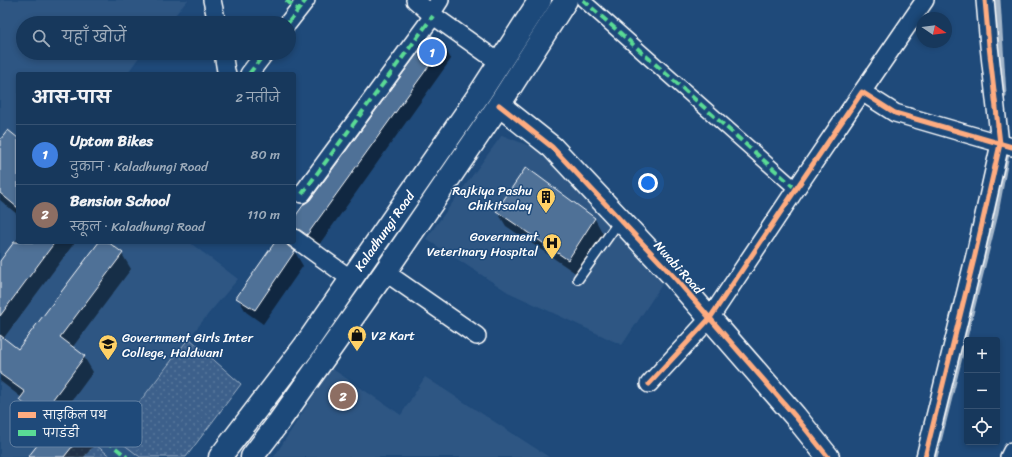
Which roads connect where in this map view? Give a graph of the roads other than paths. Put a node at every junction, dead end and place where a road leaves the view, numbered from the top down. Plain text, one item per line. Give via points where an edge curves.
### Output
1 (212, 0) edge
2 (415, 0) edge
3 (440, 0) edge
4 (540, 0) edge
5 (566, 0) edge
6 (583, 0) edge
7 (925, 0) edge
8 (985, 0) edge
9 (432, 15) junction
10 (215, 16) edge
11 (224, 60) edge
12 (260, 60) edge
13 (500, 63) junction
14 (227, 72) edge
15 (251, 72) edge
16 (862, 92) junction
17 (480, 93) junction
18 (499, 105) junction
19 (1006, 145) edge
20 (796, 189) junction
21 (297, 193) edge
22 (620, 220) junction
23 (296, 239) edge
24 (385, 272) junction
25 (351, 279) junction
26 (578, 279) dead end
27 (710, 318) junction
28 (477, 336) dead end
29 (649, 384) dead end
30 (1012, 452) edge
31 (220, 457) edge
32 (252, 457) edge
33 (828, 457) edge
34 (925, 457) edge
35 (1009, 457) edge

1 - 10 street
2 - 9 street
3 - 9 street
4 - 13 main road, Kaladhungi Road
5 - 18 main road, Kaladhungi Road
6 - 20 street
7 - 16 street
8 - 19 street via 989,46
9 - 13 street
9 - 21 street
11 - 14 street
12 - 15 street
13 - 17 main road, Kaladhungi Road
16 - 19 street via 895,113
16 - 20 street
17 - 18 main road, Nwabi Road
17 - 25 main road, Kaladhungi Road
18 - 22 main road, Nwabi Road via 552,147
18 - 24 main road, Kaladhungi Road
19 - 34 street via 975,255
20 - 27 street
22 - 26 lane
22 - 27 main road, Nwabi Road
23 - 25 street
24 - 28 street
24 - 32 main road, Kaladhungi Road
25 - 31 main road, Kaladhungi Road via 304,347
27 - 29 street
27 - 33 main road, Nwabi Road
30 - 35 street

